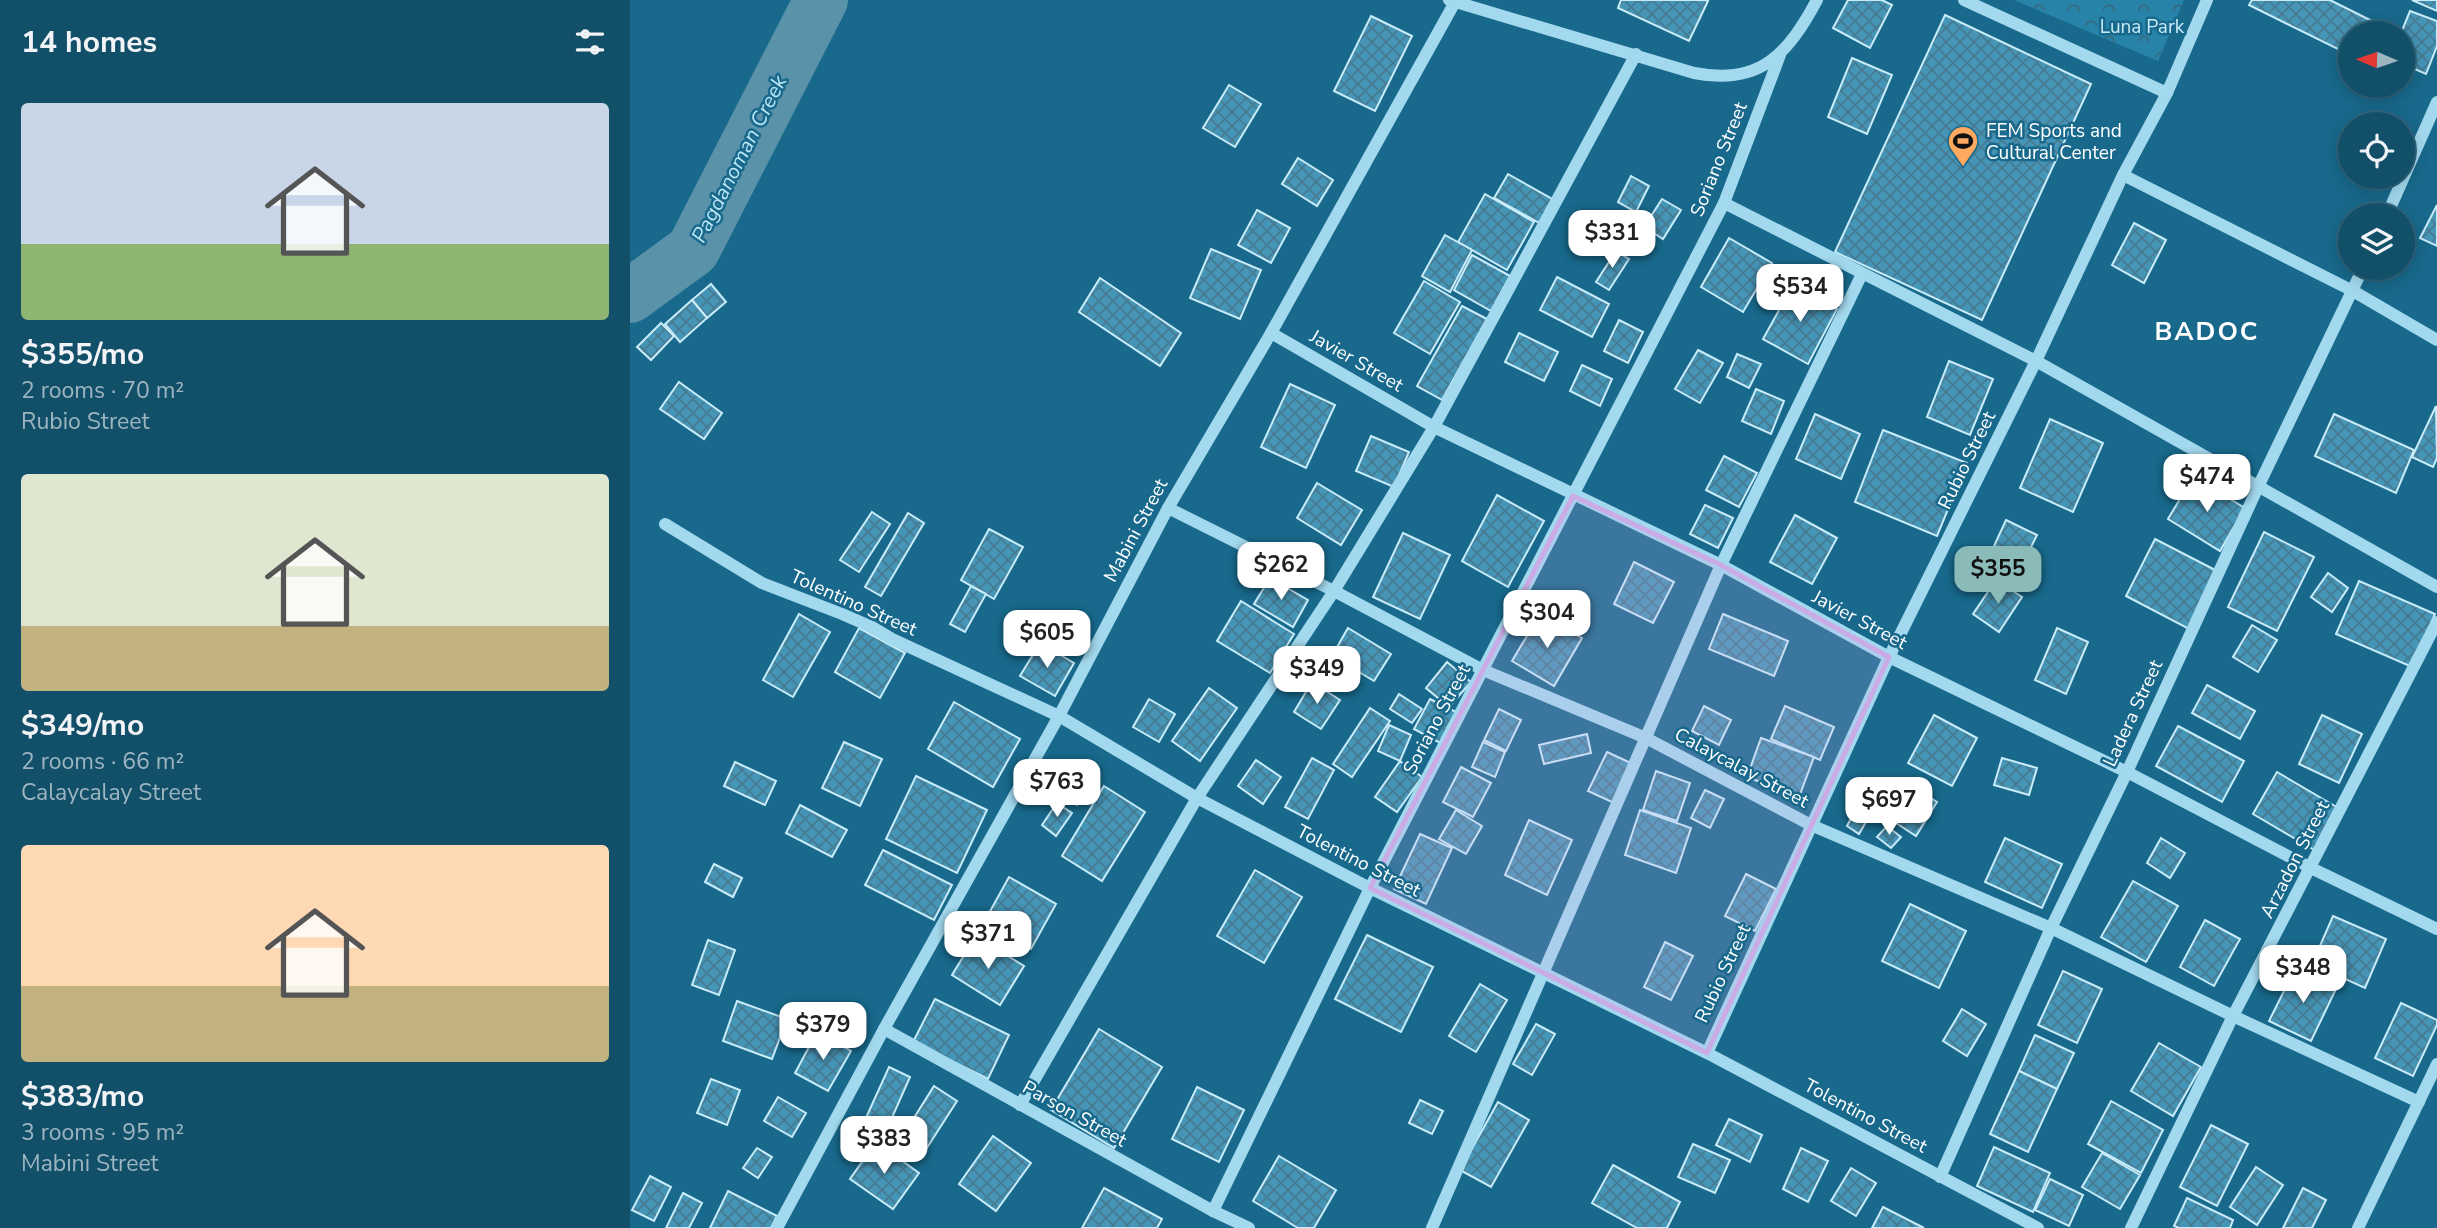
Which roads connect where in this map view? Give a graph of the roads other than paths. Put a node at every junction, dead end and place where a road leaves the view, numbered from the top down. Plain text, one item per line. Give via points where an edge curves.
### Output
1 (1816, 0) edge
2 (1964, 0) edge
3 (2207, 0) edge
4 (1452, 1) edge
5 (1636, 54) junction
6 (1780, 55) junction
7 (2167, 93) junction
8 (2437, 102) edge
9 (2123, 175) junction
10 (1724, 203) junction
11 (2392, 203) edge
12 (1861, 274) junction
13 (2358, 280) edge
14 (2353, 291) junction
15 (1271, 334) junction
16 (2437, 340) edge
17 (2036, 361) junction
18 (1434, 427) junction
19 (2258, 487) junction
20 (1573, 496) junction
21 (1167, 508) junction
22 (665, 524) dead end
23 (1720, 565) junction
24 (2437, 587) edge
25 (1334, 591) junction
26 (2437, 622) edge
27 (1889, 657) junction
28 (1483, 670) junction
29 (1059, 716) junction
30 (1646, 738) junction
31 (2127, 772) junction
32 (1197, 798) junction
33 (1811, 825) junction
34 (2311, 868) junction
35 (1370, 888) junction
36 (2050, 928) junction
37 (2437, 929) edge
38 (1545, 974) junction
39 (2233, 1016) junction
40 (884, 1029) junction
41 (1707, 1053) junction
42 (2437, 1064) edge
43 (2419, 1101) junction
44 (1020, 1105) junction
45 (1940, 1177) junction
46 (1213, 1211) junction
47 (777, 1228) edge
48 (1249, 1228) edge
49 (1433, 1228) edge
50 (2038, 1228) edge
51 (2131, 1228) edge
52 (2358, 1228) edge

1 - 6 street
2 - 7 street
3 - 7 street, Rubio Street
4 - 5 street
4 - 15 street, Mabini Street
5 - 6 street via 1718,77 1745,74
5 - 18 street
6 - 10 street, Soriano Street
7 - 9 street, Rubio Street
8 - 11 street
9 - 14 street
9 - 17 street, Rubio Street
10 - 12 street
10 - 20 street, Soriano Street
12 - 17 street
12 - 23 street
13 - 14 street, Ladera Street
14 - 16 street
14 - 19 street, Ladera Street
15 - 18 street, Javier Street
15 - 21 street, Mabini Street
17 - 19 street
17 - 27 street, Rubio Street
18 - 20 street, Javier Street
18 - 25 street
19 - 24 street
19 - 31 street, Ladera Street
20 - 23 street, Javier Street
20 - 28 street, Soriano Street
21 - 25 street, Calaycalay Street
21 - 29 street, Mabini Street
22 - 29 street, Tolentino Street via 762,583 873,627
23 - 27 street, Javier Street
23 - 30 street
25 - 28 street, Calaycalay Street
25 - 32 street
26 - 34 street, Arzadon Street
27 - 31 street, Javier Street
27 - 33 street, Rubio Street
28 - 30 street, Calaycalay Street
28 - 35 street, Soriano Street
29 - 32 street, Tolentino Street
29 - 40 street, Mabini Street
30 - 33 street, Calaycalay Street
30 - 38 street
31 - 34 street, Javier Street
31 - 36 street, Ladera Street
32 - 35 street, Tolentino Street
32 - 44 street
33 - 36 street, Calaycalay Street
33 - 41 street, Rubio Street
34 - 37 street, Javier Street
34 - 39 street, Arzadon Street
35 - 38 street, Tolentino Street
35 - 46 street, Soriano Street
36 - 39 street, Calaycalay Street
36 - 45 street, Ladera Street
38 - 41 street, Tolentino Street
38 - 49 street
39 - 43 street, Calaycalay Street
39 - 51 street, Arzadon Street
40 - 44 street, Parson Street
40 - 47 street, Mabini Street
41 - 45 street, Tolentino Street
42 - 43 street
43 - 52 street
44 - 46 street, Parson Street
45 - 50 street, Tolentino Street
46 - 48 street, Parson Street

